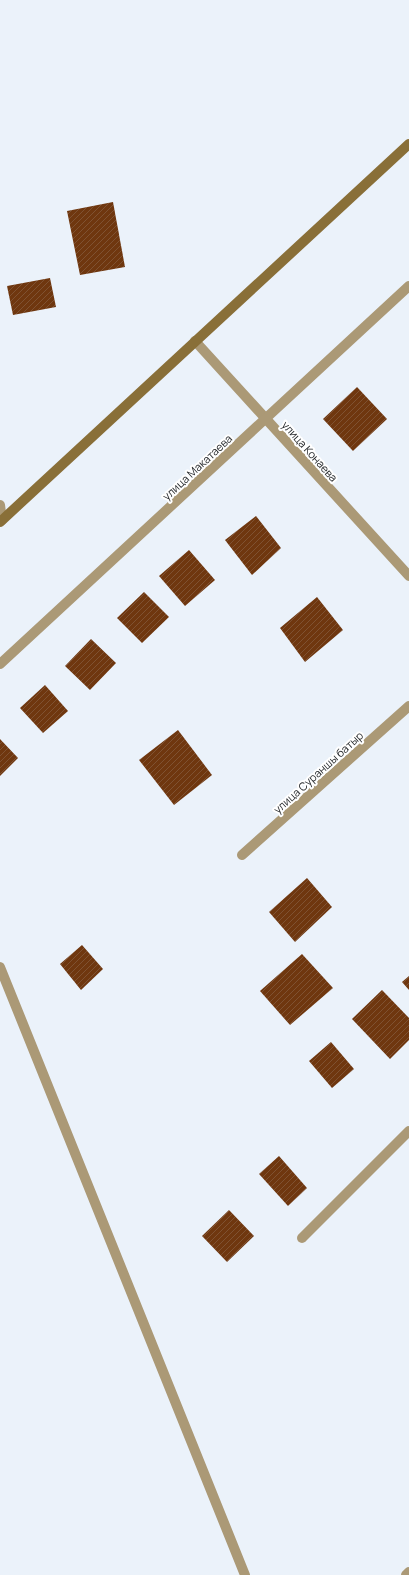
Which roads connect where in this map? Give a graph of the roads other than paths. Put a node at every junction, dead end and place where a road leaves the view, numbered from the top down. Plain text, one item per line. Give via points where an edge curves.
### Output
1 (409, 144) edge
2 (409, 286) edge
3 (195, 341) junction
4 (266, 420) junction
5 (0, 505) edge
6 (1, 521) edge
7 (409, 576) edge
8 (0, 664) edge
9 (409, 706) edge
10 (242, 855) dead end
11 (0, 967) edge
12 (409, 1132) edge
13 (302, 1238) dead end
14 (409, 1572) edge
15 (245, 1575) edge
16 (406, 1575) edge

1 - 3 street
2 - 4 street, улица Макатаева
3 - 4 street, улица Конаева
3 - 6 street
4 - 7 street, улица Конаева
4 - 8 street, улица Макатаева
5 - 6 street
9 - 10 street, улица Сураншы батыр
11 - 15 street
12 - 13 street
14 - 16 street

